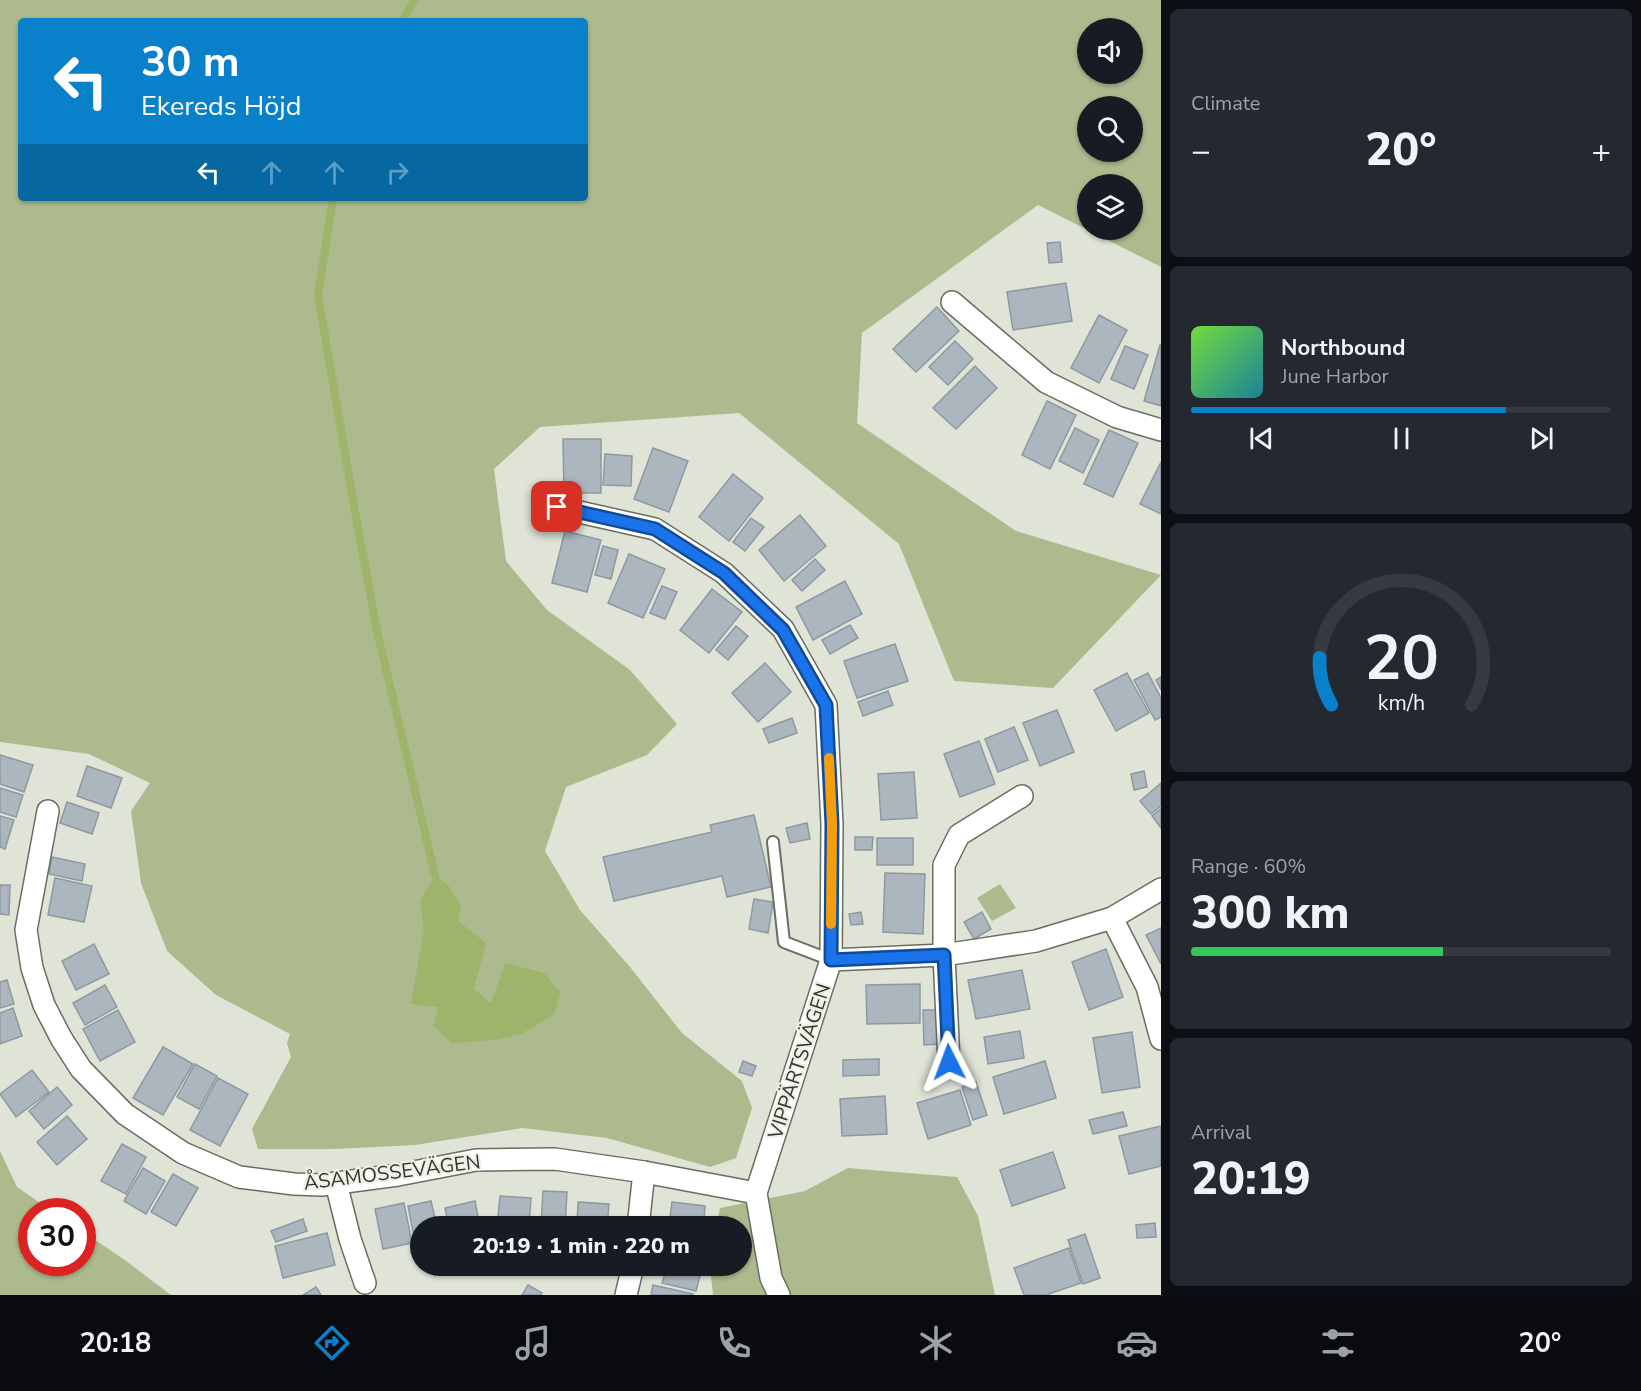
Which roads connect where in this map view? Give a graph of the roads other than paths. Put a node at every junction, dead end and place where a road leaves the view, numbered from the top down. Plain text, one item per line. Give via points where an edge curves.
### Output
1 (952, 302) dead end
2 (1161, 430) edge
3 (557, 507) dead end
4 (1022, 796) dead end
5 (48, 811) dead end
6 (773, 842) dead end
7 (1161, 889) edge
8 (1112, 918) junction
9 (944, 955) junction
10 (831, 960) junction
11 (1161, 1039) edge
12 (949, 1062) dead end
13 (644, 1172) junction
14 (336, 1183) junction
15 (756, 1193) junction
16 (639, 1216) edge
17 (631, 1276) edge
18 (365, 1283) dead end
19 (626, 1295) edge
20 (779, 1295) edge

1 - 2 street via 1046,382 1117,417
3 - 10 street, VIPPÄRTSVÄGEN via 655,529 724,573 783,630 826,705 832,824
4 - 9 street via 959,835 947,856
5 - 14 street, ÅSAMOSSEVÄGEN via 26,930 32,968 44,1005 81,1069 125,1114 183,1153 239,1177 294,1184
6 - 10 lane via 784,942
7 - 8 street
8 - 9 street via 1036,941
8 - 11 street via 1147,987
9 - 10 street
9 - 12 street
10 - 15 street, VIPPÄRTSVÄGEN
13 - 14 street, ÅSAMOSSEVÄGEN via 555,1159 476,1160
13 - 15 street, ÅSAMOSSEVÄGEN
13 - 16 street
14 - 18 street
15 - 20 street, VIPPÄRTSVÄGEN via 771,1278
17 - 19 street

